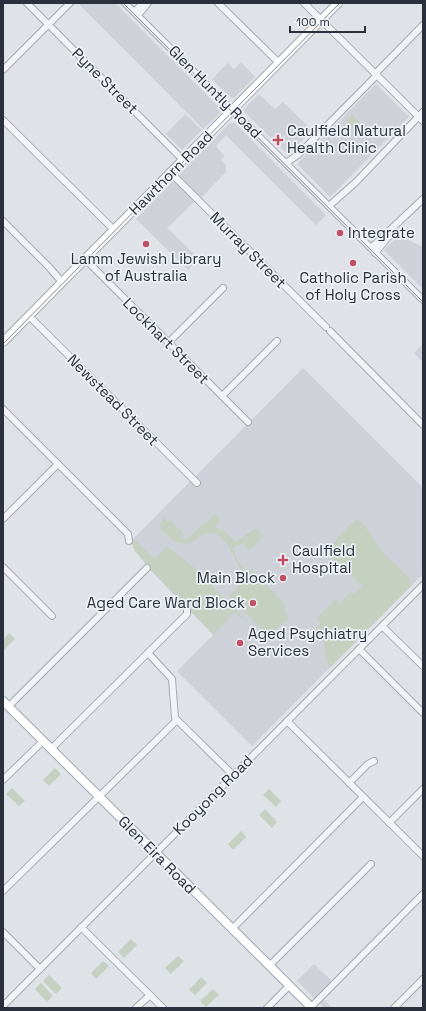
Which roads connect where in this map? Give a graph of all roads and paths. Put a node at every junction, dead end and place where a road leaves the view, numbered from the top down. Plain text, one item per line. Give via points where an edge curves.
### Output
1 (27, 3) edge
2 (70, 3) edge
3 (125, 3) edge
4 (143, 3) edge
5 (148, 3) edge
6 (218, 3) edge
7 (304, 3) edge
8 (338, 3) edge
9 (136, 14) junction
10 (321, 20) junction
11 (49, 24) junction
12 (423, 25) edge
13 (279, 63) junction
14 (3, 70) edge
15 (376, 74) junction
16 (233, 110) junction
17 (422, 117) edge
18 (3, 120) edge
19 (184, 160) junction
20 (288, 165) junction
21 (170, 173) junction
22 (423, 199) edge
23 (330, 207) junction
24 (3, 221) edge
25 (114, 230) junction
26 (373, 250) junction
27 (85, 259) junction
28 (64, 281) junction
29 (223, 288) dead end
30 (423, 299) edge
31 (29, 316) junction
32 (277, 341) dead end
33 (3, 342) edge
34 (168, 343) junction
35 (222, 396) junction
36 (3, 409) edge
37 (248, 422) dead end
38 (423, 425) edge
39 (58, 464) junction
40 (197, 483) dead end
41 (3, 519) edge
42 (130, 541) dead end
43 (3, 566) edge
44 (147, 568) dead end
45 (423, 584) edge
46 (418, 590) junction
47 (423, 595) edge
48 (187, 611) dead end
49 (52, 616) dead end
50 (382, 626) junction
51 (359, 649) junction
52 (148, 653) junction
53 (423, 666) edge
54 (6, 704) edge
55 (423, 713) edge
56 (177, 720) junction
57 (287, 721) junction
58 (43, 741) junction
59 (51, 749) junction
60 (374, 761) dead end
61 (233, 775) junction
62 (3, 780) edge
63 (349, 783) junction
64 (423, 789) edge
65 (99, 796) junction
66 (363, 797) junction
67 (390, 823) junction
68 (156, 853) junction
69 (423, 856) edge
70 (371, 864) dead end
71 (3, 891) edge
72 (423, 894) edge
73 (81, 927) junction
74 (232, 929) junction
75 (3, 932) edge
76 (269, 966) junction
77 (40, 969) junction
78 (423, 979) edge
79 (289, 986) junction
80 (150, 994) junction
81 (3, 1006) edge
82 (136, 1008) edge
83 (163, 1008) edge
84 (267, 1008) edge
85 (312, 1008) edge
86 (394, 1008) edge

1 - 11 street, Pyne Street
2 - 11 street
3 - 9 street, Glen Huntly Road
4 - 9 street
5 - 9 street
6 - 13 street
7 - 10 street
8 - 10 main road, Hawthorn Road
9 - 16 street, Glen Huntly Road
10 - 13 main road, Hawthorn Road
10 - 15 street
11 - 14 street
11 - 19 street, Pyne Street
12 - 15 street
13 - 16 main road, Hawthorn Road
15 - 17 street
15 - 20 street
16 - 19 main road, Hawthorn Road
16 - 20 street, Glen Huntly Road
17 - 23 street
18 - 25 street
19 - 21 main road, Hawthorn Road
20 - 23 street, Glen Huntly Road
21 - 25 main road, Hawthorn Road
21 - 38 street, Murray Street
22 - 26 street
23 - 26 street, Glen Huntly Road
24 - 28 street
25 - 27 main road, Hawthorn Road
26 - 30 street, Glen Huntly Road
27 - 28 main road, Hawthorn Road
27 - 34 street, Lockhart Street
28 - 31 main road, Hawthorn Road
29 - 34 street
31 - 33 main road, Hawthorn Road
31 - 40 street, Newstead Street
32 - 35 street
34 - 35 street, Lockhart Street
35 - 37 street, Lockhart Street
36 - 39 street
39 - 41 street
39 - 42 street via 128,534
43 - 49 street
44 - 54 street
45 - 46 street, Kooyong Road
46 - 47 street
46 - 50 street, Kooyong Road
48 - 52 street via 187,614
50 - 51 street, Kooyong Road
50 - 53 street
51 - 55 street
51 - 57 street, Kooyong Road
52 - 56 street via 172,679
52 - 59 street
54 - 58 main road, Glen Eira Road
56 - 61 street
56 - 65 street
57 - 61 street, Kooyong Road
57 - 63 street
58 - 59 main road, Glen Eira Road
58 - 62 street
59 - 65 main road, Glen Eira Road
60 - 63 street
61 - 68 street, Kooyong Road
63 - 66 street
64 - 67 street
65 - 68 main road, Glen Eira Road
65 - 71 street
66 - 67 street
66 - 74 street
67 - 69 street
68 - 73 street, Kooyong Road
68 - 74 main road, Glen Eira Road
70 - 76 street
72 - 85 street
73 - 77 street, Kooyong Road
73 - 80 street
74 - 76 main road, Glen Eira Road
75 - 77 street
76 - 79 main road, Glen Eira Road
77 - 81 street, Kooyong Road
78 - 86 street
79 - 84 street
79 - 85 main road, Glen Eira Road
80 - 82 street
80 - 83 street

